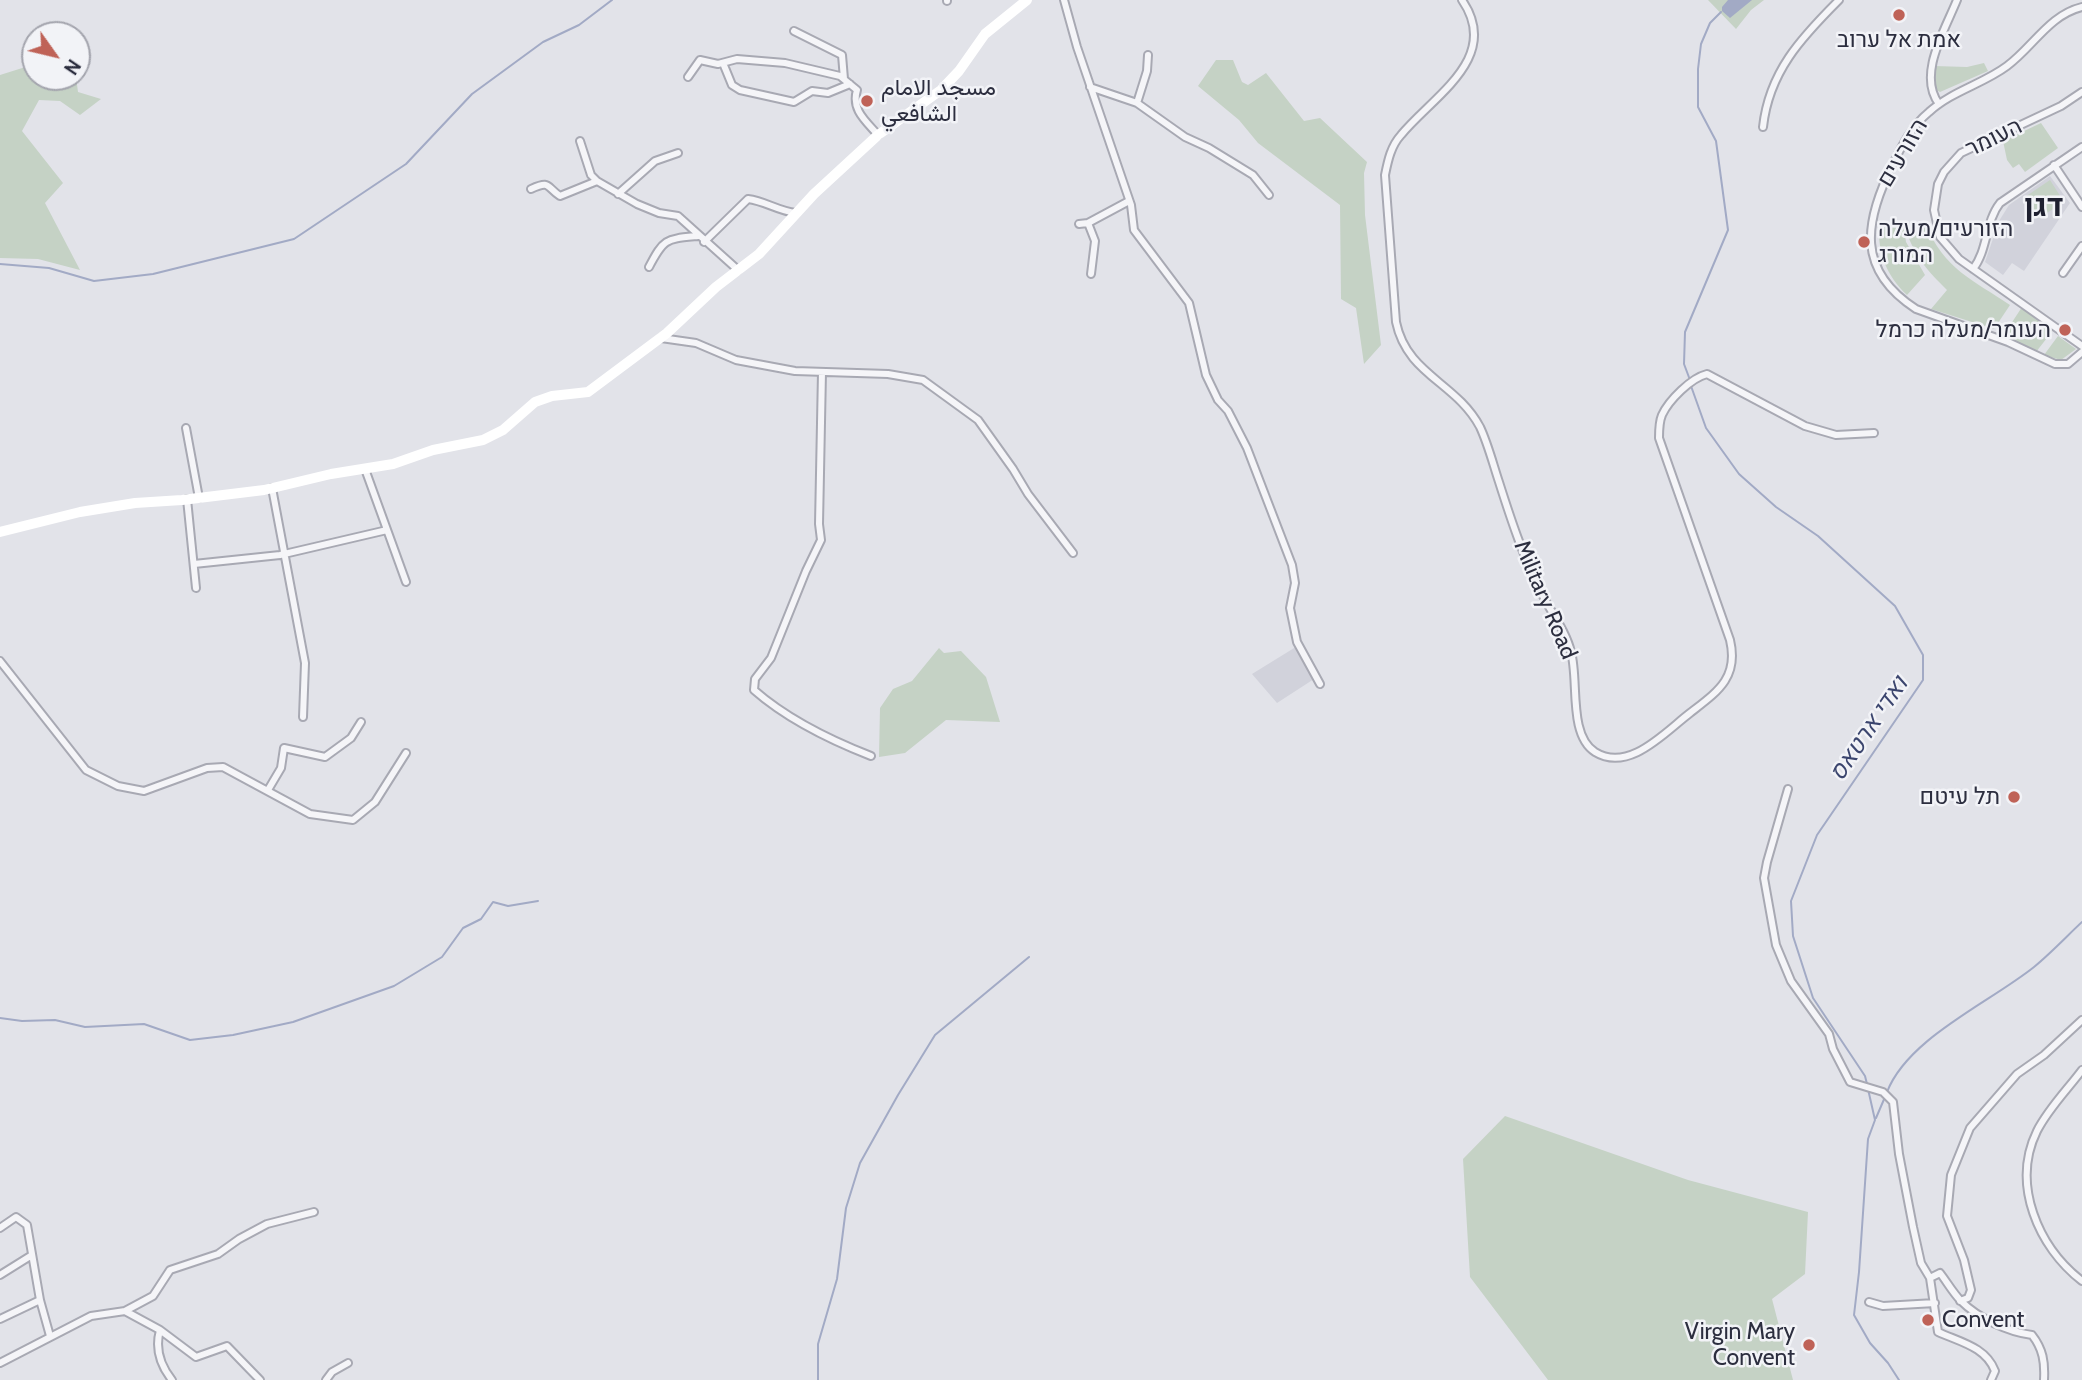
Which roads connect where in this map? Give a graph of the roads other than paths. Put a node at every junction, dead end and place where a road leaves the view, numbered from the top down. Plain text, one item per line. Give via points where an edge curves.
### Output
1 (1027, 0) edge
2 (1065, 0) edge
3 (1462, 0) edge
4 (1839, 0) edge
5 (1957, 0) edge
6 (2082, 7) edge
7 (794, 31) dead end
8 (1148, 55) dead end
9 (723, 63) junction
10 (688, 77) dead end
11 (844, 79) junction
12 (850, 84) junction
13 (1090, 86) junction
14 (2082, 92) edge
15 (1137, 103) junction
16 (1939, 104) junction
17 (1763, 127) dead end
18 (878, 135) junction
19 (580, 141) dead end
20 (2082, 147) edge
21 (678, 153) dead end
22 (2054, 165) junction
23 (597, 181) junction
24 (531, 189) dead end
25 (618, 194) junction
26 (1269, 195) dead end
27 (1129, 201) junction
28 (2082, 207) edge
29 (796, 213) junction
30 (1088, 223) junction
31 (1079, 224) dead end
32 (698, 236) junction
33 (704, 242) junction
34 (2082, 246) edge
35 (649, 267) dead end
36 (1973, 269) junction
37 (738, 270) junction
38 (1091, 274) dead end
39 (2063, 274) dead end
40 (660, 338) junction
41 (2082, 346) edge
42 (2082, 352) edge
43 (822, 372) junction
44 (186, 428) dead end
45 (1874, 433) dead end
46 (365, 469) junction
47 (272, 488) junction
48 (199, 498) junction
49 (187, 499) junction
50 (387, 530) junction
51 (0, 532) edge
52 (1073, 553) dead end
53 (284, 554) junction
54 (194, 564) junction
55 (406, 582) dead end
56 (196, 588) dead end
57 (0, 662) edge
58 (1320, 684) dead end
59 (303, 717) dead end
60 (361, 722) dead end
61 (406, 753) dead end
62 (871, 756) dead end
63 (1788, 789) dead end
64 (268, 790) junction
65 (2082, 1020) edge
66 (2082, 1070) edge
67 (314, 1212) dead end
68 (0, 1228) edge
69 (32, 1255) junction
70 (0, 1275) edge
71 (1930, 1278) junction
72 (2082, 1281) edge
73 (40, 1300) junction
74 (1961, 1301) junction
75 (1869, 1302) dead end
76 (1935, 1303) junction
77 (125, 1311) junction
78 (0, 1319) edge
79 (160, 1330) junction
80 (50, 1336) junction
81 (0, 1363) edge
82 (348, 1363) dead end
83 (172, 1380) edge
84 (260, 1380) edge
85 (326, 1380) edge
86 (1991, 1380) edge
87 (2044, 1380) edge

1 - 18 street via 985,34 941,90
2 - 13 street
3 - 45 street, Military Road via 1473,27 1467,63 1400,135 1385,175 1396,322 1411,358 1461,401 1479,427 1527,564 1571,650 1578,724 1592,750 1613,758 1641,751 1721,687 1732,662 1730,640 1659,438 1662,415 1676,396 1707,374 1805,426 1836,435
4 - 17 street via 1805,35 1778,73
5 - 16 street via 1931,69 1931,89
6 - 16 street, הזורעים via 2059,17 2004,68
7 - 11 street via 842,55
8 - 15 street
9 - 10 street via 700,60
9 - 11 street via 737,59 785,63
9 - 12 street via 732,85 740,90 794,102 812,91 828,93
11 - 12 street
12 - 18 street via 857,90 856,108
13 - 15 street
13 - 27 street
14 - 36 street, העומר via 1961,153 1944,172 1935,197 1936,224 1948,249
15 - 26 street via 1185,137 1253,175
16 - 42 street, הזורעים via 1906,139 1874,206 1872,251 1883,278 1916,309 2055,364 2068,364
18 - 29 street
19 - 23 street
20 - 22 street
21 - 25 street via 655,161
22 - 28 street
22 - 36 street via 1998,205
23 - 24 street via 560,196 542,183
23 - 25 street
25 - 32 street via 659,213 678,216
27 - 30 street
27 - 58 street via 1134,230 1189,303 1206,375 1247,448 1292,565 1295,583 1290,608 1297,642
29 - 33 street via 748,199
29 - 37 street
30 - 31 street
30 - 38 street via 1095,241
32 - 33 street
32 - 35 street via 669,239
33 - 37 street
34 - 39 street
36 - 41 street, העומר
37 - 40 street
40 - 43 street via 696,343 736,360
40 - 46 street via 588,392 535,402 483,440
43 - 52 street via 923,380 978,420
43 - 62 street via 821,540 754,690 837,742
44 - 48 street
46 - 47 street
46 - 50 street
47 - 48 street
47 - 53 street
48 - 49 street
49 - 51 street via 80,512
49 - 54 street
50 - 53 street
50 - 55 street
53 - 54 street
53 - 59 street via 305,663
54 - 56 street
57 - 64 street via 86,770 118,786 144,791 207,768 223,767
60 - 64 street via 351,738 325,757 284,748 281,768
61 - 64 street via 375,802 353,820 310,814
63 - 71 street via 1764,878 1776,945 1791,981 1829,1034 1850,1082 1883,1092 1893,1102 1918,1251
65 - 74 street via 2017,1074 1970,1128 1951,1175 1947,1216 1971,1290
66 - 72 street via 2037,1131 2027,1177 2044,1239
67 - 77 street via 267,1224 218,1254 170,1270 153,1296
68 - 69 street via 16,1217 27,1225
69 - 70 street
69 - 73 street
71 - 74 street via 1940,1273
71 - 76 street
73 - 78 street
73 - 80 street
74 - 87 street via 1994,1323 2032,1335 2040,1345
75 - 76 street via 1883,1306
76 - 86 street via 1938,1332 1982,1352 1995,1371
77 - 79 street
77 - 80 street via 91,1315
79 - 83 street via 156,1342 163,1368
79 - 84 street via 196,1357 227,1346
80 - 81 street
82 - 85 street

